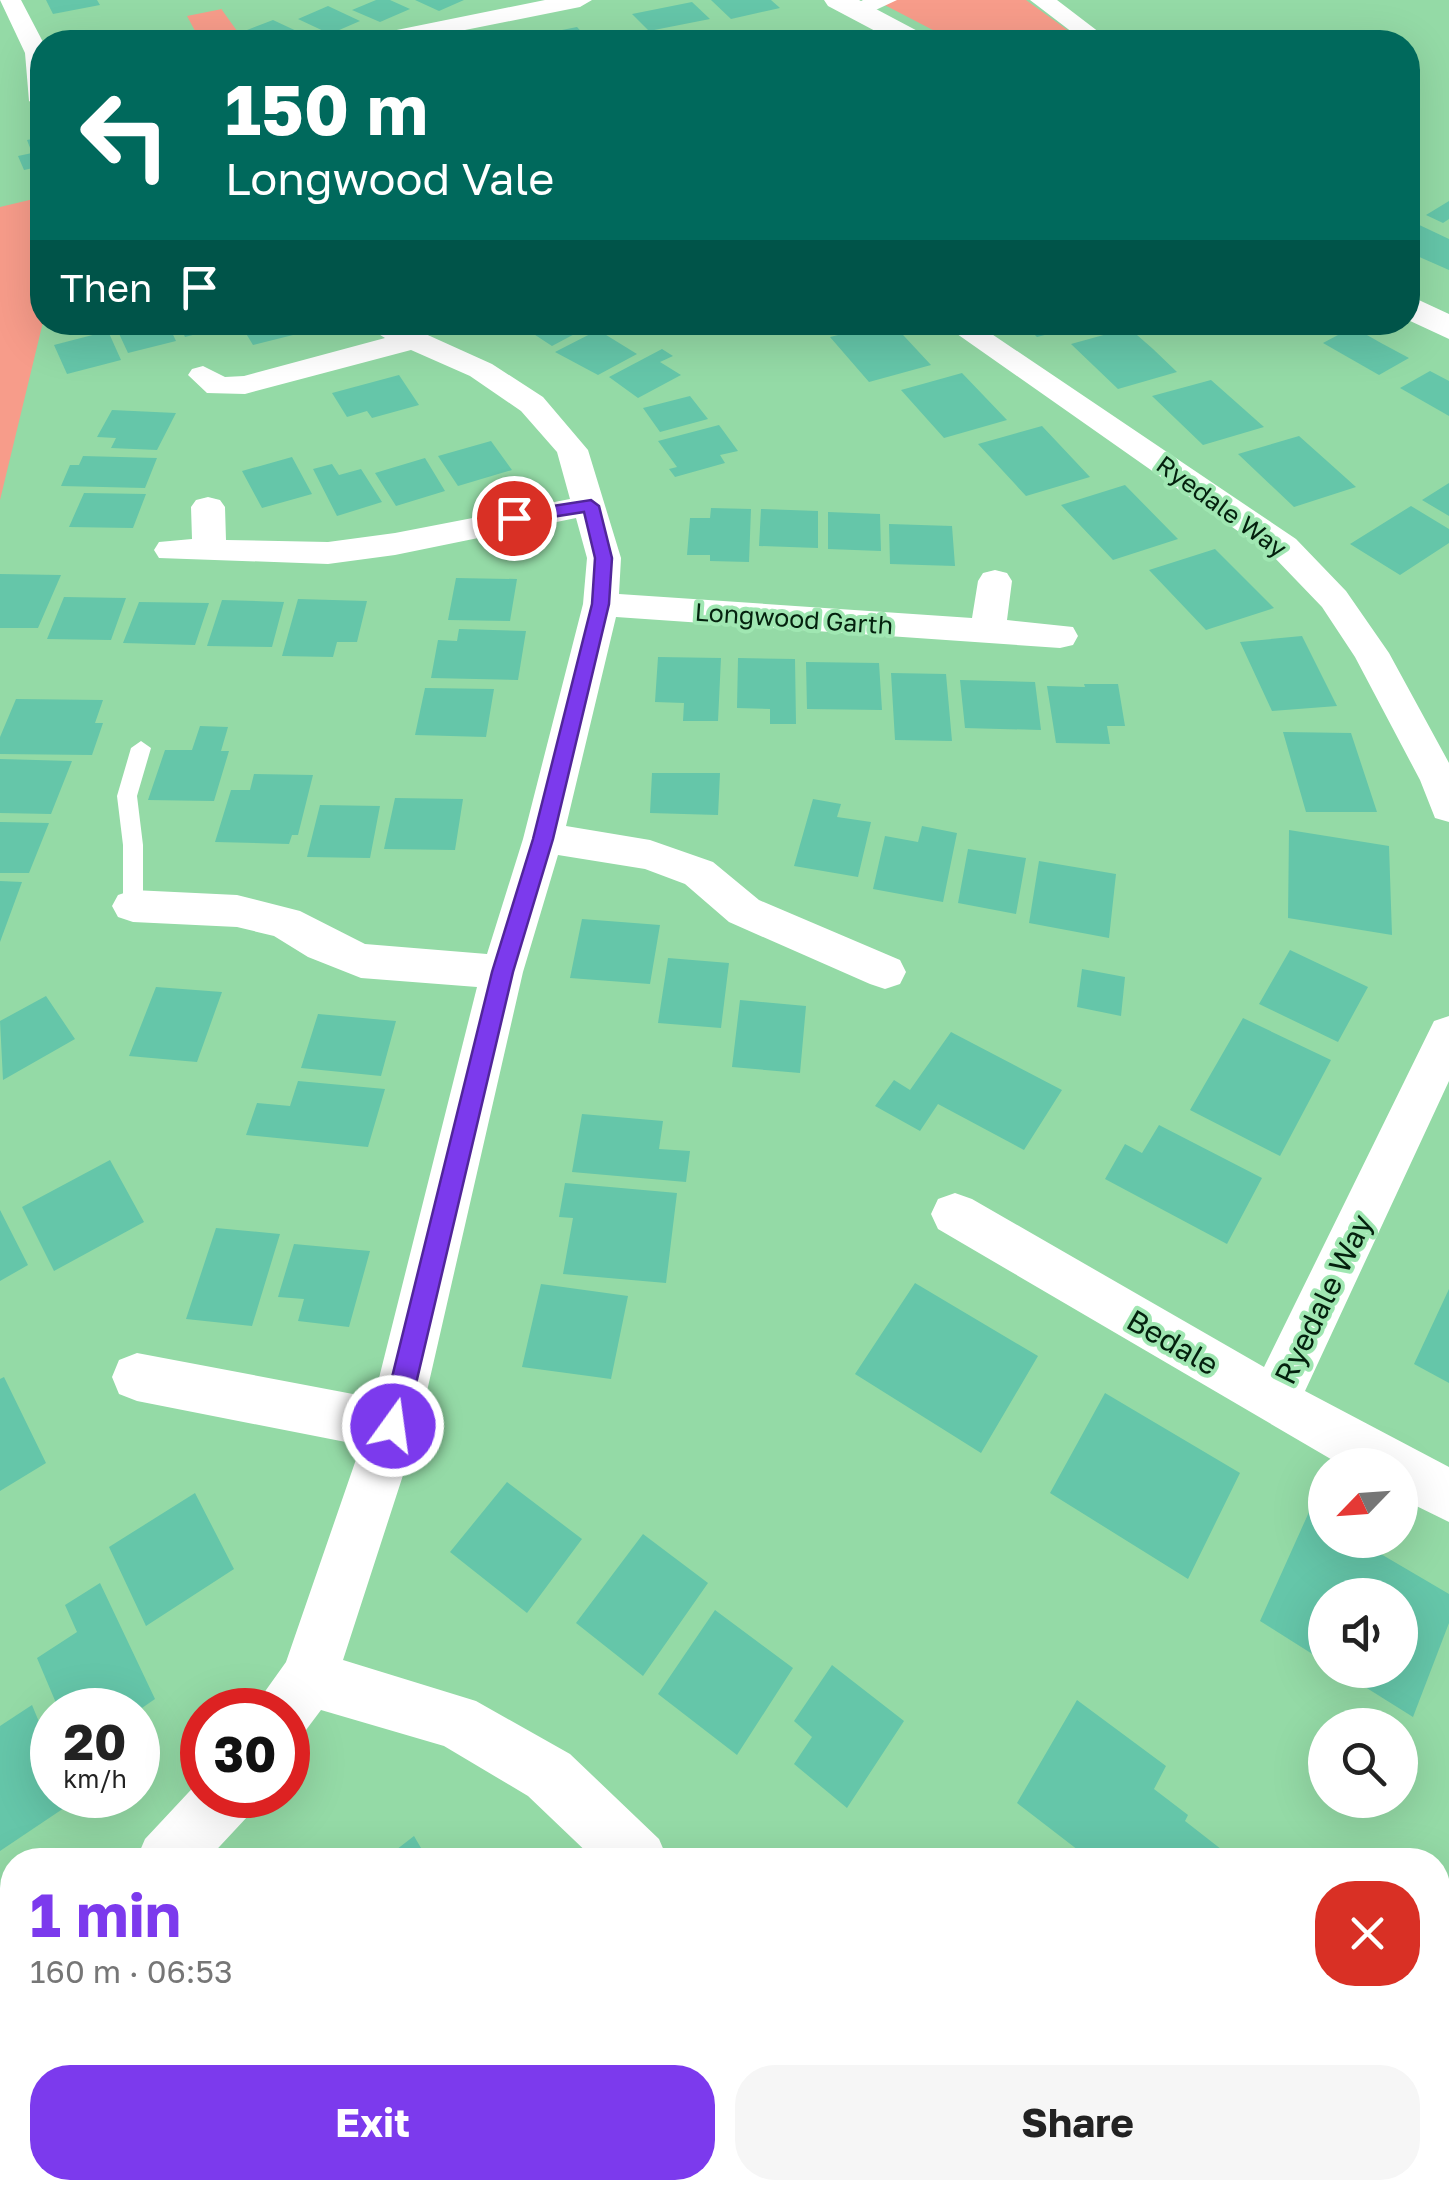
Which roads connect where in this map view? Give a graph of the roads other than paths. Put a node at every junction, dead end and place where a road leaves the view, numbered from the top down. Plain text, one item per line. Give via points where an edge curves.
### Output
1 (8, 0) edge
2 (580, 0) edge
3 (1042, 0) edge
4 (860, 4) edge
5 (472, 23) junction
6 (435, 30) edge
7 (478, 30) edge
8 (900, 30) edge
9 (1083, 30) edge
10 (30, 40) edge
11 (1420, 312) edge
12 (1449, 328) edge
13 (383, 335) edge
14 (398, 335) edge
15 (973, 335) edge
16 (203, 375) dead end
17 (591, 506) junction
18 (208, 507) dead end
19 (209, 549) junction
20 (171, 550) dead end
21 (995, 581) dead end
22 (600, 604) junction
23 (988, 631) junction
24 (1060, 636) dead end
25 (141, 748) dead end
26 (1449, 808) edge
27 (543, 839) junction
28 (133, 906) joint
29 (502, 972) junction
30 (885, 972) dead end
31 (1449, 1034) edge
32 (955, 1214) dead end
33 (136, 1377) dead end
34 (1274, 1401) junction
35 (393, 1426) junction
36 (1361, 1448) edge
37 (1418, 1479) edge
38 (1449, 1496) edge
39 (300, 1688) edge
40 (310, 1696) edge
41 (205, 1818) edge
42 (177, 1848) edge
43 (626, 1848) edge

1 - 10 street
2 - 5 street
3 - 9 street
4 - 8 street
5 - 6 street
5 - 7 street
11 - 12 street
13 - 16 street via 245,385 218,386
14 - 17 street via 481,370 532,404 572,450
15 - 26 street, Ryedale Way via 1284,548 1334,599 1371,653
17 - 19 street via 328,553
17 - 22 street via 604,558
18 - 19 street
19 - 20 street
21 - 23 street
22 - 23 street, Longwood Garth
22 - 27 street
23 - 24 street, Longwood Garth
25 - 28 lane via 127,796
27 - 29 street
27 - 30 street via 650,855 699,872 744,912
28 - 29 street via 237,910 286,922 361,961
29 - 35 street
31 - 34 street, Ryedale Way
32 - 34 street, Bedale
33 - 35 street
34 - 36 street, Bedale
35 - 39 street
37 - 38 street
40 - 43 street via 456,1722 550,1774
41 - 42 street

